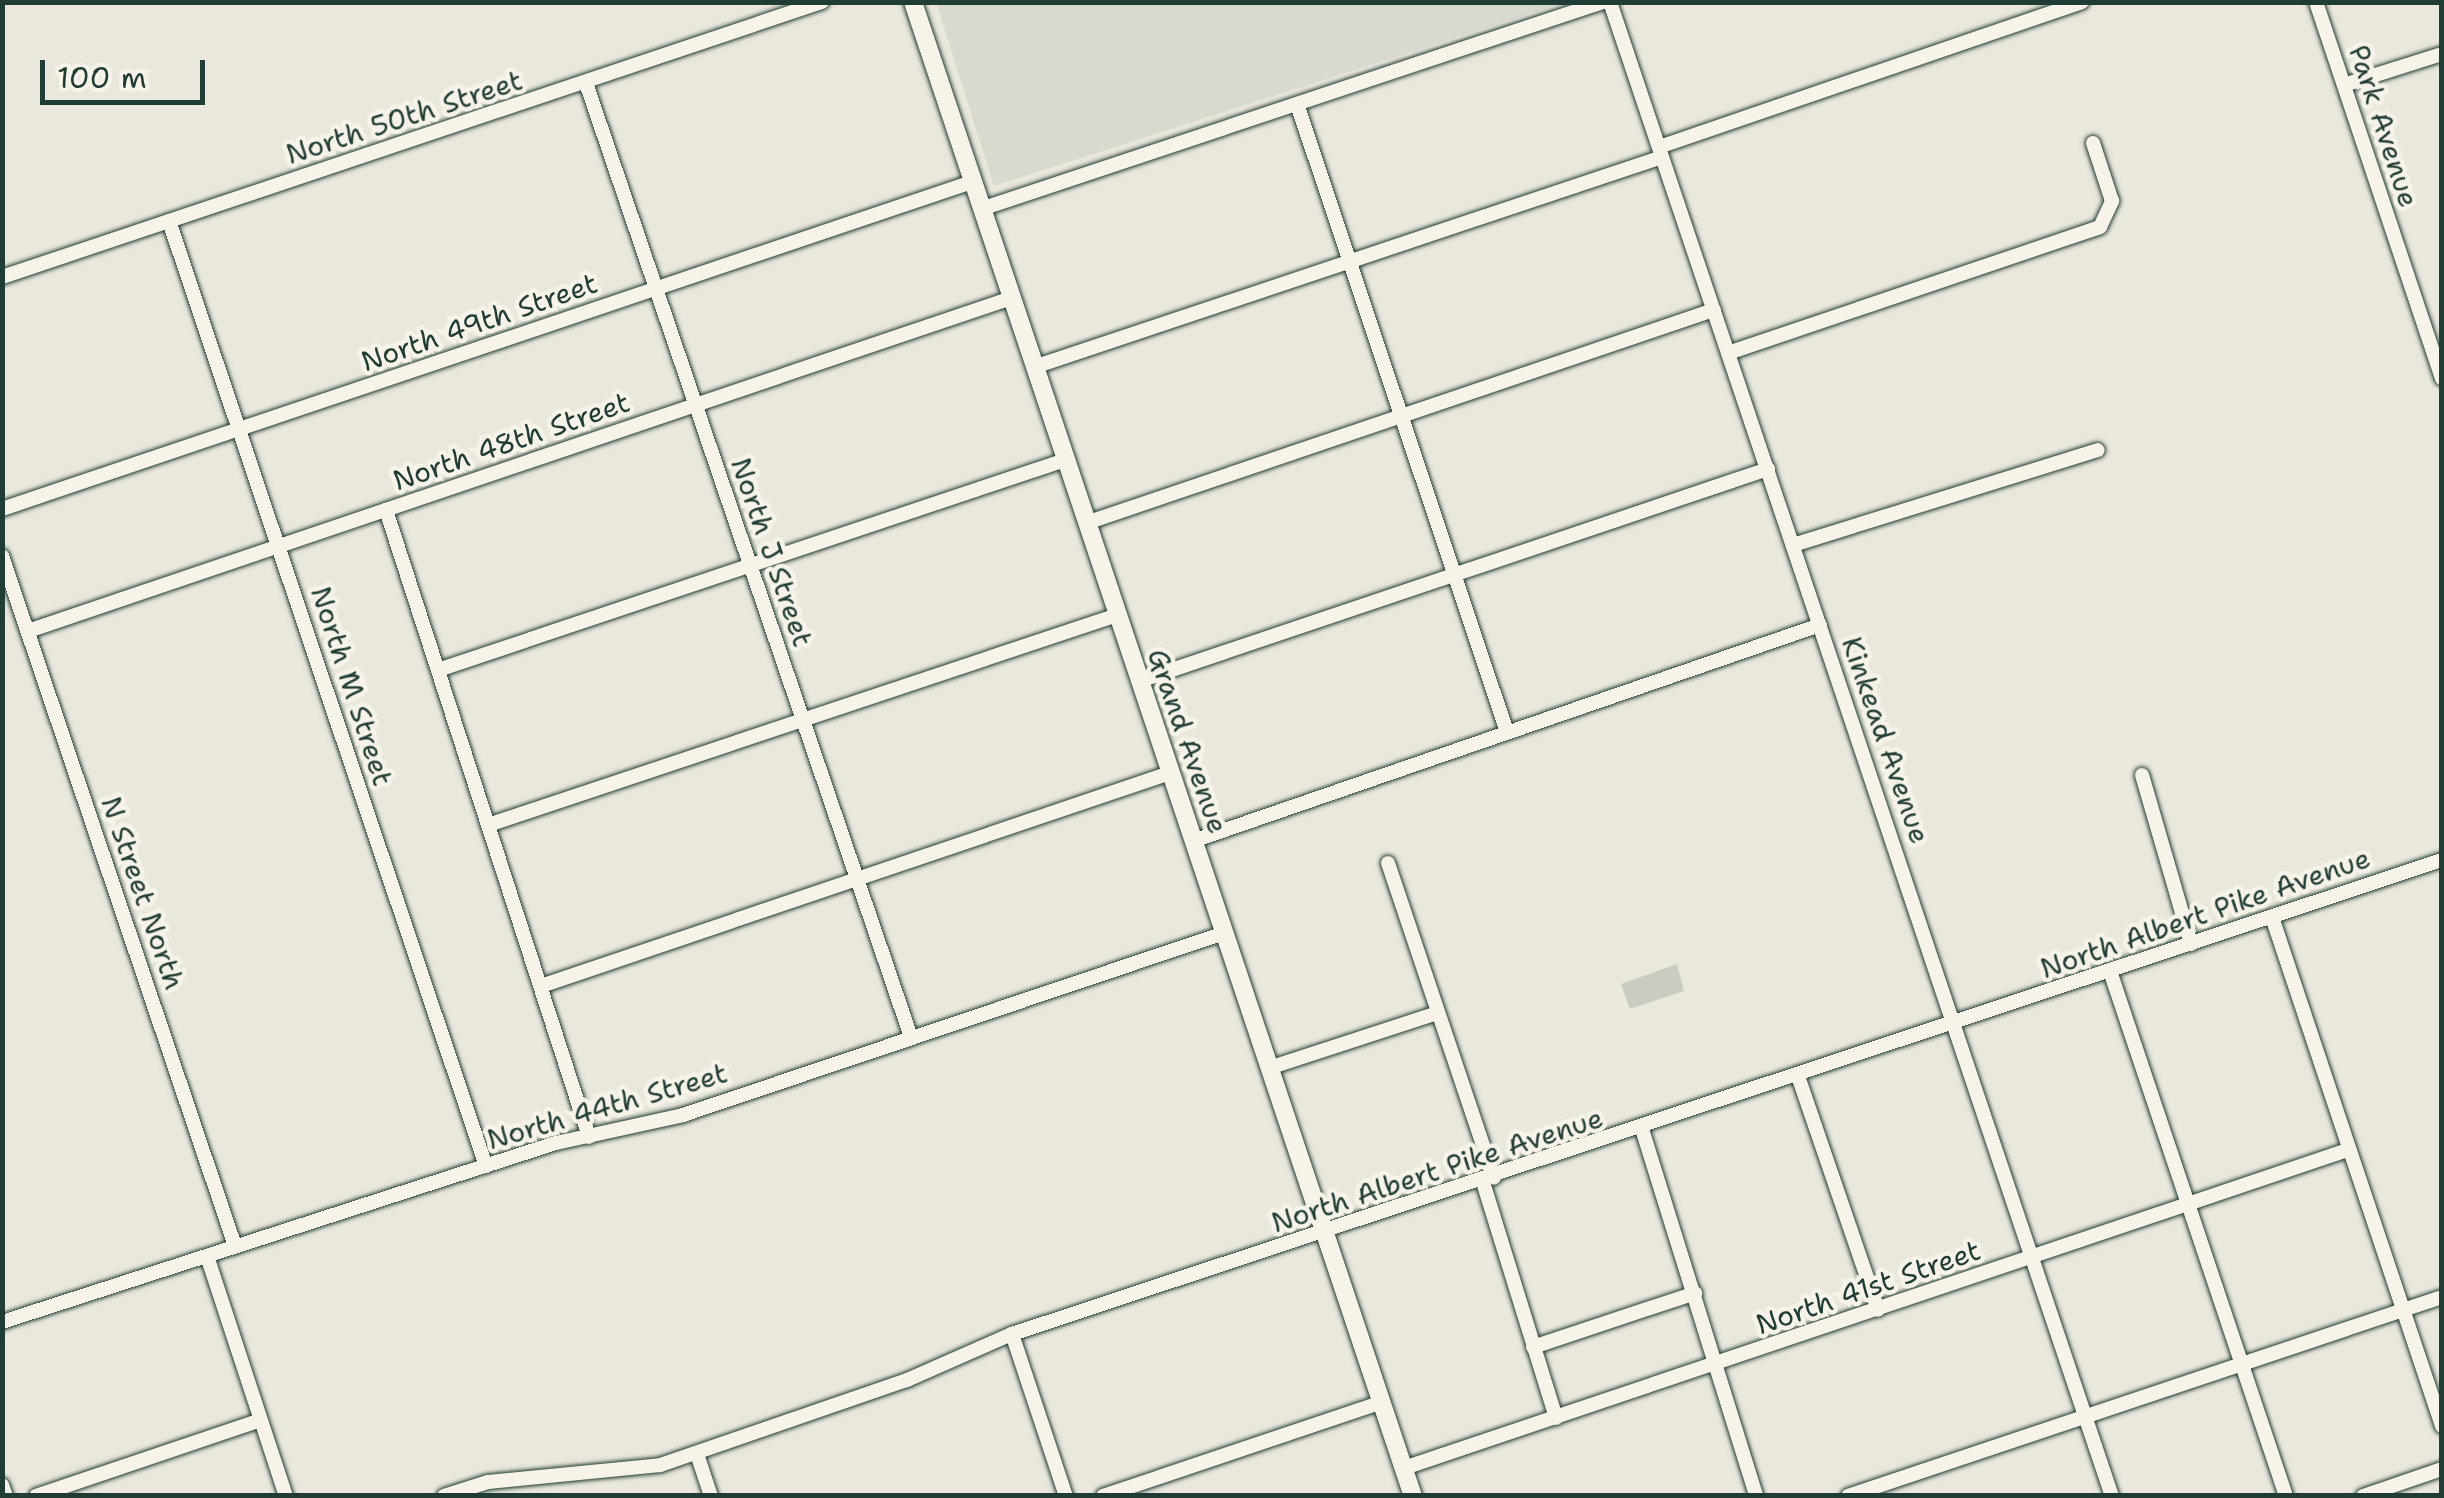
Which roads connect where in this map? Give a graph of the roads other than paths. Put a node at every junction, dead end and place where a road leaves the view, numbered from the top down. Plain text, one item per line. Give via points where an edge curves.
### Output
1 (822, 2) edge
2 (913, 2) edge
3 (1606, 2) edge
4 (2082, 2) edge
5 (2316, 2) edge
6 (2442, 54) edge
7 (586, 83) junction
8 (2344, 85) junction
9 (1297, 104) junction
10 (2093, 143) dead end
11 (1660, 152) junction
12 (972, 182) junction
13 (981, 209) junction
14 (169, 222) junction
15 (1350, 261) junction
16 (2, 278) edge
17 (655, 289) junction
18 (1011, 298) junction
19 (1714, 310) junction
20 (1728, 352) junction
21 (1034, 367) junction
22 (2442, 378) edge
23 (695, 405) junction
24 (1400, 418) junction
25 (240, 429) junction
26 (2098, 450) dead end
27 (1066, 460) junction
28 (1768, 470) junction
29 (2, 509) edge
30 (386, 510) junction
31 (1086, 523) junction
32 (279, 546) junction
33 (1794, 546) junction
34 (2, 556) edge
35 (750, 565) junction
36 (1455, 574) junction
37 (1117, 616) junction
38 (1820, 625) junction
39 (28, 632) junction
40 (438, 670) junction
41 (1139, 682) junction
42 (804, 722) junction
43 (1508, 732) junction
44 (1170, 773) junction
45 (2142, 775) dead end
46 (488, 825) junction
47 (1192, 841) junction
48 (2442, 860) edge
49 (1388, 863) dead end
50 (857, 878) junction
51 (2272, 917) junction
52 (1224, 933) junction
53 (2192, 944) junction
54 (2110, 971) junction
55 (540, 986) junction
56 (1438, 1013) junction
57 (1955, 1023) junction
58 (911, 1037) junction
59 (1268, 1068) junction
60 (1798, 1076) junction
61 (1642, 1129) junction
62 (589, 1136) junction
63 (2348, 1150) junction
64 (486, 1166) junction
65 (1488, 1180) junction
66 (2191, 1203) junction
67 (1324, 1235) junction
68 (236, 1246) junction
69 (207, 1256) junction
70 (2033, 1257) junction
71 (1696, 1293) junction
72 (2442, 1297) edge
73 (1878, 1310) junction
74 (2401, 1310) junction
75 (2, 1322) edge
76 (1012, 1334) junction
77 (1533, 1347) junction
78 (1716, 1364) junction
79 (2242, 1364) junction
80 (1380, 1403) junction
81 (2085, 1416) junction
82 (1556, 1418) junction
83 (261, 1420) junction
84 (2442, 1426) edge
85 (697, 1454) junction
86 (1404, 1468) junction
87 (2442, 1470) edge
88 (2, 1485) edge
89 (6, 1496) edge
90 (36, 1496) edge
91 (286, 1496) edge
92 (444, 1496) edge
93 (710, 1496) edge
94 (1066, 1496) edge
95 (1104, 1496) edge
96 (1413, 1496) edge
97 (1756, 1496) edge
98 (1848, 1496) edge
99 (2112, 1496) edge
100 (2286, 1496) edge
101 (2364, 1496) edge

1 - 7 street, North 50th Street
2 - 12 main road, Grand Avenue
3 - 9 street
3 - 11 street, Kinkead Avenue
4 - 11 street
5 - 8 street, Park Avenue
6 - 8 street
7 - 14 street, North 50th Street
7 - 17 street, North J Street
8 - 22 street, Park Avenue
9 - 13 street
9 - 15 street
10 - 20 street via 2112,201 2100,227
11 - 15 street
11 - 19 street, Kinkead Avenue
12 - 13 main road, Grand Avenue
12 - 17 street, North 49th Street
13 - 18 main road, Grand Avenue
14 - 16 street, North 50th Street
14 - 25 street, North M Street
15 - 21 street
15 - 24 street
17 - 23 street, North J Street
17 - 25 street, North 49th Street
18 - 21 main road, Grand Avenue
18 - 23 street, North 48th Street
19 - 20 street, Kinkead Avenue
19 - 24 street
20 - 28 street, Kinkead Avenue
21 - 27 main road, Grand Avenue
23 - 30 street, North 48th Street
23 - 35 street, North J Street
24 - 31 street
24 - 36 street
25 - 29 street, North 49th Street
25 - 32 street, North M Street
26 - 33 street
27 - 31 main road, Grand Avenue
27 - 35 street
28 - 33 street, Kinkead Avenue
28 - 36 street
30 - 32 street, North 48th Street
30 - 40 street
31 - 37 main road, Grand Avenue
32 - 39 street, North 48th Street
32 - 64 street, North M Street
33 - 38 street, Kinkead Avenue
34 - 39 street, N Street North
35 - 40 street
35 - 42 street, North J Street
36 - 41 street
36 - 43 street
37 - 41 main road, Grand Avenue
37 - 42 street
38 - 43 street
38 - 57 street, Kinkead Avenue
39 - 68 street, N Street North
40 - 46 street
41 - 44 main road, Grand Avenue
42 - 46 street
42 - 50 street, North J Street
43 - 47 street
44 - 47 main road, Grand Avenue
44 - 50 street
45 - 53 street
46 - 55 street
47 - 52 main road, Grand Avenue
48 - 51 street, North Albert Pike Avenue
49 - 56 street
50 - 55 street
50 - 58 street, North J Street
51 - 53 street, North Albert Pike Avenue
51 - 63 street
52 - 58 street, North 44th Street
52 - 59 main road, Grand Avenue
53 - 54 street, North Albert Pike Avenue
54 - 57 street, North Albert Pike Avenue
54 - 66 street
55 - 62 street
56 - 59 street
56 - 65 street
57 - 60 street, North Albert Pike Avenue
57 - 70 street, Kinkead Avenue
58 - 62 street, North 44th Street via 683,1115
59 - 67 main road, Grand Avenue
60 - 61 street, North Albert Pike Avenue
60 - 73 street
61 - 65 street, North Albert Pike Avenue
61 - 71 street
62 - 64 street, North 44th Street
63 - 66 street, North 41st Street
63 - 74 street
64 - 68 street, North 44th Street
65 - 67 street, North Albert Pike Avenue
65 - 77 street
66 - 70 street, North 41st Street
66 - 79 street
67 - 76 street, North Albert Pike Avenue
67 - 80 main road, Grand Avenue
68 - 69 street, North 44th Street
69 - 75 street, North 44th Street
69 - 83 street
70 - 73 street, North 41st Street
70 - 81 street, Kinkead Avenue
71 - 77 street
71 - 78 street
72 - 74 street
73 - 78 street, North 41st Street
74 - 79 street
74 - 84 street
76 - 85 street, North Albert Pike Avenue via 907,1380
76 - 94 street
77 - 82 street
78 - 82 street, North 41st Street
78 - 97 street
79 - 81 street
79 - 100 street
80 - 86 main road, Grand Avenue
80 - 95 street
81 - 98 street
81 - 99 street, Kinkead Avenue
82 - 86 street, North 41st Street
83 - 90 street
83 - 91 street
85 - 92 street, North Albert Pike Avenue via 634,1472 488,1482
85 - 93 street
86 - 96 main road, Grand Avenue
87 - 101 street
88 - 89 street

